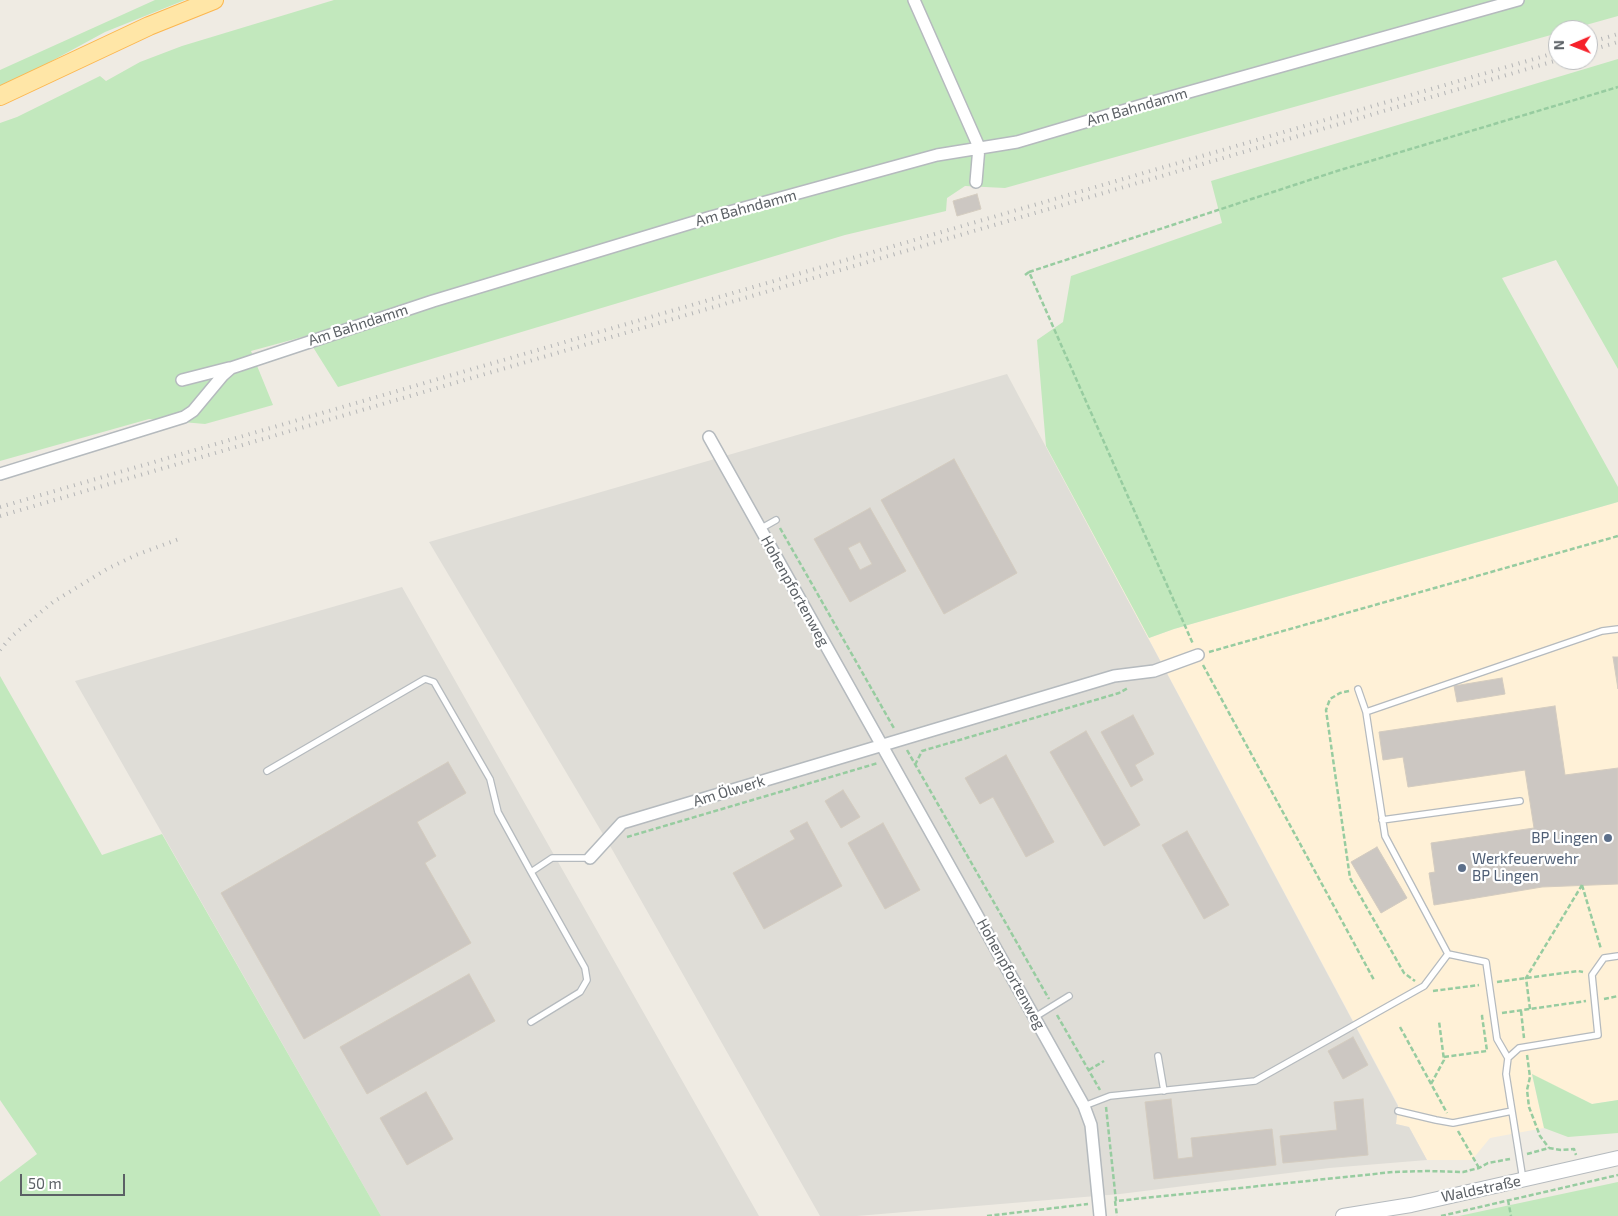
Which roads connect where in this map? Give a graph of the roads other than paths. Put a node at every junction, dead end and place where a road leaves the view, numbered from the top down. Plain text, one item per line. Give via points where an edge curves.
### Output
1 (214, 0) edge
2 (914, 0) edge
3 (1518, 0) edge
4 (0, 96) edge
5 (978, 147) junction
6 (976, 182) dead end
7 (231, 368) junction
8 (182, 380) dead end
9 (708, 437) dead end
10 (0, 474) edge
11 (776, 520) road end
12 (760, 529) junction
13 (1618, 629) edge
14 (1198, 655) road end
15 (1358, 690) dead end
16 (1366, 712) junction
17 (882, 745) junction
18 (267, 771) dead end
19 (1520, 801) dead end
20 (1382, 820) junction
21 (590, 858) joint
22 (531, 872) junction
23 (1448, 954) junction
24 (1618, 956) edge
25 (1070, 996) dead end
26 (1035, 1017) junction
27 (531, 1022) dead end
28 (1158, 1056) dead end
29 (1508, 1058) junction
30 (1164, 1091) junction
31 (1084, 1106) junction
32 (1398, 1111) dead end
33 (1512, 1111) junction
34 (1618, 1158) edge
35 (1523, 1180) junction
36 (1100, 1216) edge
37 (1343, 1216) edge

1 - 4 main road via 149,26
2 - 5 street
3 - 5 street, Am Bahndamm via 1017,142
5 - 6 street
5 - 7 street, Am Bahndamm via 711,217 433,301
7 - 8 street, Am Bahndamm
7 - 10 street via 194,411 184,417
9 - 12 street, Hohenpfortenweg
11 - 12 lane
12 - 17 street, Hohenpfortenweg
13 - 16 lane via 1602,631
14 - 17 street via 1154,671 1114,676
15 - 16 lane
16 - 20 lane
17 - 21 street, Am Ölwerk via 622,823
17 - 26 street, Hohenpfortenweg
18 - 22 lane via 425,679 434,682 490,779 498,812
19 - 20 lane
20 - 23 lane via 1384,836
21 - 22 lane via 552,858
22 - 27 lane via 585,968 587,980 580,992
23 - 29 lane via 1486,962 1497,1039
23 - 30 lane via 1424,986 1255,1081
24 - 29 lane via 1604,958 1592,975 1598,1035 1519,1048
25 - 26 lane
26 - 31 street, Hohenpfortenweg
28 - 30 lane
29 - 33 lane via 1506,1074
30 - 31 lane via 1104,1098
31 - 36 street, Hohenpfortenweg via 1091,1125
32 - 33 lane via 1453,1122
33 - 35 lane
34 - 35 street, Waldstraße
35 - 37 street, Waldstraße

